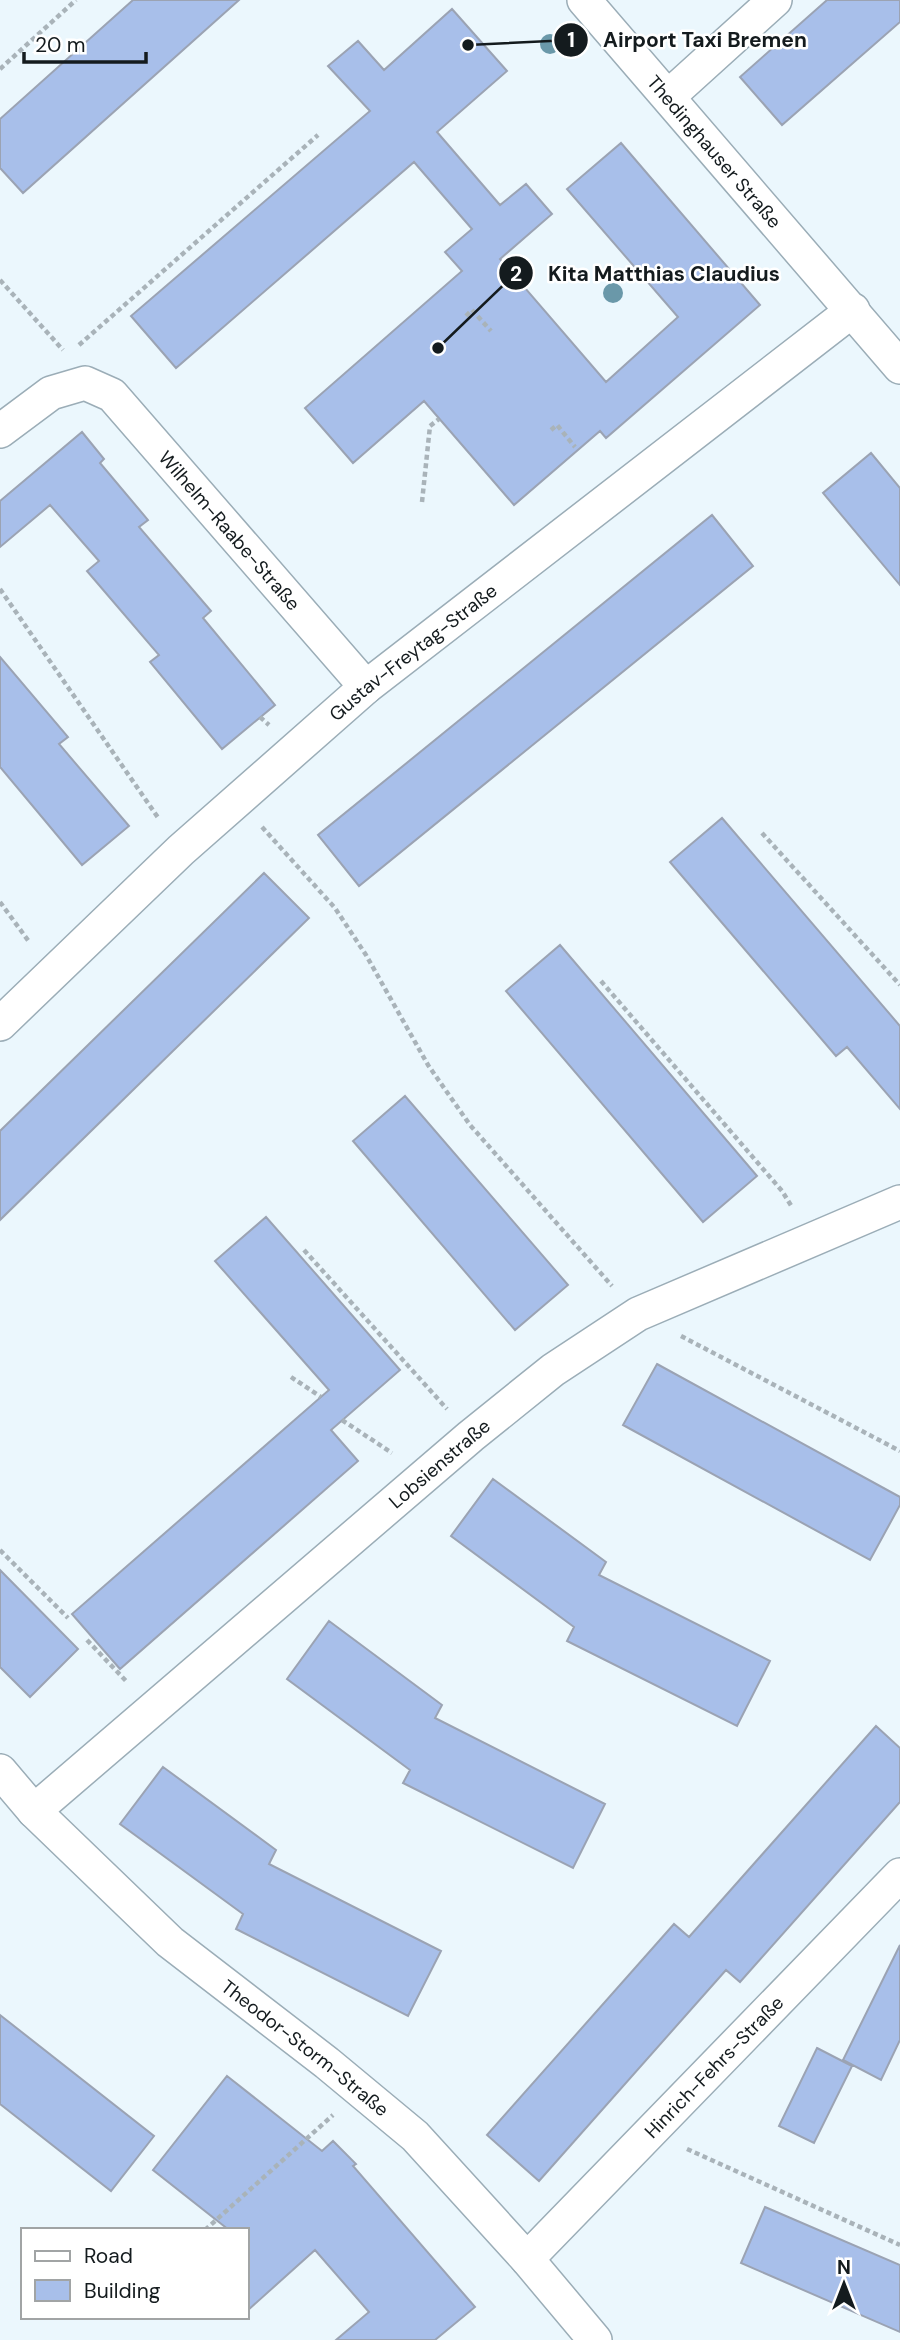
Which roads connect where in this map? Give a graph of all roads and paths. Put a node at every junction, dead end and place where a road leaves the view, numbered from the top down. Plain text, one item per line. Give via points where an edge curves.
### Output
1 (76, 0) edge
2 (584, 0) edge
3 (775, 0) edge
4 (0, 69) edge
5 (669, 96) junction
6 (317, 135) dead end
7 (0, 280) edge
8 (853, 310) junction
9 (466, 316) dead end
10 (491, 331) dead end
11 (68, 355) junction
12 (900, 367) edge
13 (85, 383) junction
14 (439, 419) dead end
15 (551, 430) dead end
16 (0, 431) edge
17 (575, 447) dead end
18 (422, 502) dead end
19 (0, 589) edge
20 (366, 687) junction
21 (237, 800) junction
22 (762, 834) dead end
23 (181, 850) junction
24 (0, 902) edge
25 (55, 969) junction
26 (601, 981) dead end
27 (900, 985) edge
28 (0, 1024) edge
29 (900, 1202) edge
30 (813, 1239) junction
31 (304, 1250) dead end
32 (638, 1314) junction
33 (291, 1377) dead end
34 (321, 1397) dead end
35 (342, 1420) dead end
36 (471, 1436) junction
37 (900, 1451) edge
38 (425, 1475) junction
39 (0, 1550) edge
40 (68, 1618) dead end
41 (88, 1640) dead end
42 (152, 1709) junction
43 (0, 1771) edge
44 (34, 1811) junction
45 (900, 1875) edge
46 (360, 2091) junction
47 (655, 2127) junction
48 (207, 2228) edge
49 (900, 2245) edge
50 (527, 2259) junction
51 (595, 2340) edge

1 - 4 path
2 - 5 street, Thedinghauser Straße
3 - 5 street
5 - 8 street, Thedinghauser Straße
6 - 11 path
7 - 11 path
8 - 12 street, Thedinghauser Straße
8 - 20 street, Gustav-Freytag-Straße
9 - 10 path via 472,310
11 - 13 path
13 - 16 street via 51,393
13 - 20 street, Wilhelm-Raabe-Straße via 112,395 140,425
14 - 18 path via 430,426
15 - 17 path via 557,425
19 - 23 path
20 - 21 street, Gustav-Freytag-Straße
21 - 23 street, Gustav-Freytag-Straße
21 - 32 path via 335,908 428,1065 470,1125
22 - 27 path
23 - 25 street, Gustav-Freytag-Straße
24 - 25 path
25 - 28 street, Gustav-Freytag-Straße
26 - 30 path via 782,1191
29 - 30 street, Lobsienstraße
30 - 32 street, Lobsienstraße
31 - 36 path
32 - 36 street, Lobsienstraße via 553,1370
32 - 37 path
33 - 34 path
35 - 38 path
36 - 38 street, Lobsienstraße
38 - 42 street, Lobsienstraße
39 - 40 path
41 - 42 path
42 - 44 street, Lobsienstraße
43 - 44 street, Theodor-Storm-Straße
44 - 46 street, Theodor-Storm-Straße via 170,1942
45 - 47 street, Hinrich-Fehrs-Straße
46 - 48 path
46 - 50 street, Theodor-Storm-Straße via 415,2136
47 - 49 path via 678,2145
47 - 50 street, Hinrich-Fehrs-Straße
50 - 51 street, Theodor-Storm-Straße

